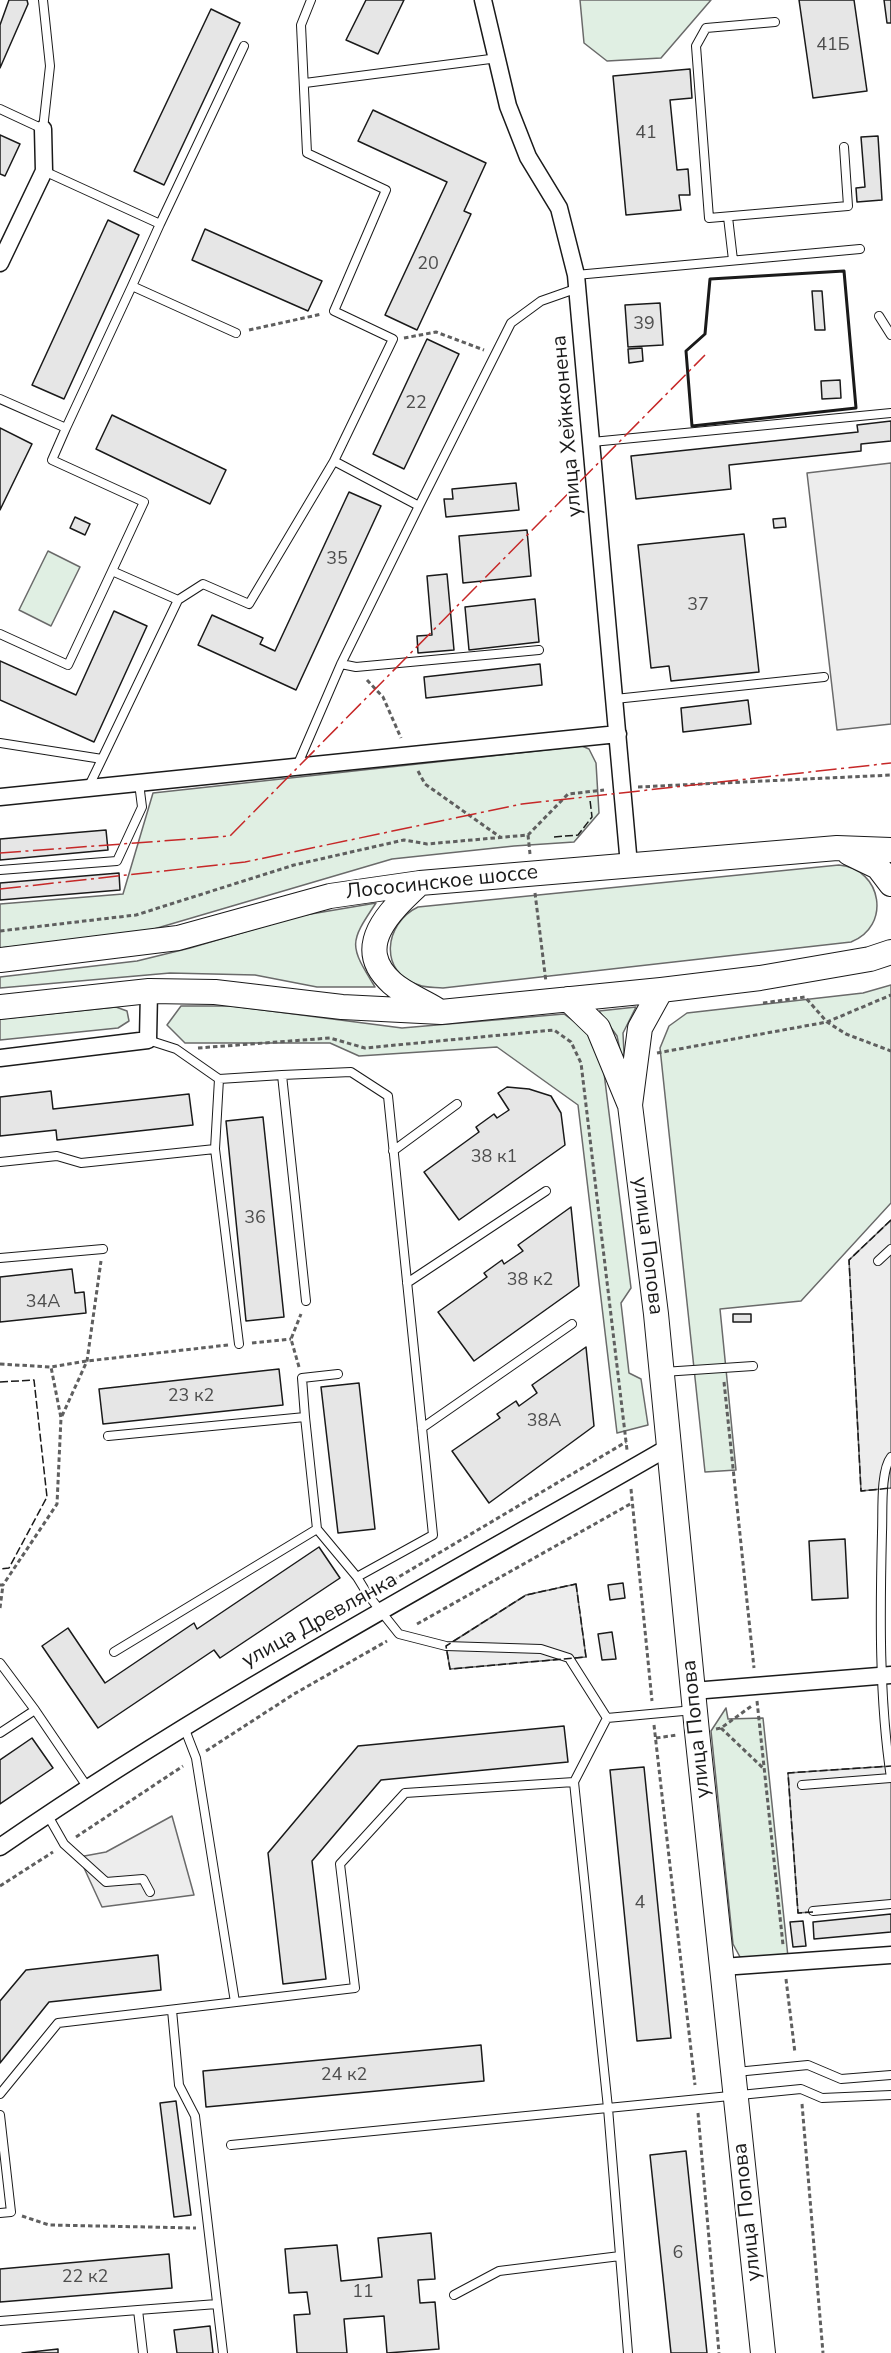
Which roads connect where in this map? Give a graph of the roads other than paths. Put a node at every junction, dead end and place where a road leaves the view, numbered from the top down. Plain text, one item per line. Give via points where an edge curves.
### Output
1 (43, 0) edge
2 (311, 0) edge
3 (483, 0) edge
4 (494, 0) edge
5 (775, 22) dead end
6 (490, 24) junction
7 (244, 46) dead end
8 (498, 58) junction
9 (305, 83) junction
10 (0, 109) edge
11 (43, 129) junction
12 (844, 147) dead end
13 (44, 171) junction
14 (728, 217) junction
15 (160, 224) junction
16 (860, 249) dead end
17 (733, 260) junction
18 (0, 263) edge
19 (577, 281) junction
20 (132, 286) junction
21 (879, 316) dead end
22 (236, 333) road end
23 (891, 335) edge
24 (0, 399) edge
25 (891, 413) edge
26 (66, 428) junction
27 (592, 442) junction
28 (334, 461) junction
29 (419, 506) junction
30 (112, 571) junction
31 (178, 600) junction
32 (0, 634) edge
33 (539, 650) dead end
34 (341, 664) junction
35 (824, 677) dead end
36 (615, 699) junction
37 (618, 734) junction
38 (0, 743) edge
39 (102, 759) junction
40 (297, 767) junction
41 (139, 783) junction
42 (88, 788) junction
43 (0, 797) edge
44 (837, 848) junction
45 (891, 850) edge
46 (629, 865) junction
47 (0, 870) edge
48 (420, 883) junction
49 (891, 884) edge
50 (891, 932) edge
51 (880, 955) edge
52 (0, 960) edge
53 (661, 990) junction
54 (148, 991) junction
55 (559, 1000) junction
56 (0, 1007) edge
57 (441, 1012) junction
58 (148, 1040) junction
59 (0, 1058) edge
60 (282, 1075) junction
61 (219, 1079) junction
62 (457, 1104) dead end
63 (630, 1105) junction
64 (215, 1149) junction
65 (393, 1151) junction
66 (0, 1162) edge
67 (546, 1191) dead end
68 (103, 1249) road end
69 (891, 1249) edge
70 (0, 1258) edge
71 (878, 1261) dead end
72 (407, 1283) junction
73 (306, 1301) road end
74 (572, 1324) dead end
75 (239, 1344) road end
76 (753, 1365) dead end
77 (662, 1372) junction
78 (338, 1374) dead end
79 (305, 1417) junction
80 (422, 1428) junction
81 (108, 1436) dead end
82 (669, 1447) junction
83 (891, 1457) edge
84 (316, 1529) junction
85 (357, 1577) junction
86 (891, 1609) edge
87 (880, 1610) junction
88 (383, 1612) junction
89 (114, 1652) dead end
90 (0, 1663) edge
91 (887, 1675) edge
92 (694, 1701) junction
93 (35, 1710) junction
94 (607, 1718) junction
95 (184, 1727) junction
96 (0, 1733) edge
97 (891, 1778) edge
98 (574, 1782) junction
99 (802, 1785) dead end
100 (88, 1788) junction
101 (47, 1814) junction
102 (0, 1846) edge
103 (150, 1893) dead end
104 (891, 1904) edge
105 (813, 1911) dead end
106 (891, 1955) edge
107 (722, 1967) junction
108 (235, 2002) junction
109 (172, 2010) junction
110 (891, 2075) edge
111 (734, 2083) junction
112 (0, 2094) edge
113 (891, 2096) edge
114 (608, 2108) junction
115 (0, 2115) edge
116 (231, 2145) dead end
117 (0, 2213) edge
118 (620, 2256) junction
119 (454, 2295) dead end
120 (217, 2304) junction
121 (138, 2310) junction
122 (0, 2321) edge
123 (143, 2353) edge
124 (223, 2353) edge
125 (628, 2353) edge
126 (763, 2353) edge

1 - 11 lane via 51,66
2 - 9 lane via 301,26
3 - 6 street, улица Хейкконена
4 - 6 street
5 - 14 lane via 706,28 696,46 709,218
6 - 8 street, улица Хейкконена
7 - 15 lane
8 - 9 lane
8 - 19 street, улица Хейкконена via 508,106 528,157 559,208
9 - 28 lane via 307,153 386,190 334,311 393,339
10 - 11 lane
11 - 13 street
12 - 14 lane via 848,206
13 - 15 lane
13 - 18 street
14 - 17 lane
15 - 20 lane
16 - 17 lane
17 - 19 lane
19 - 27 street, улица Хейкконена
19 - 29 lane via 511,323
20 - 22 lane
20 - 26 lane
21 - 23 lane
24 - 26 lane
25 - 27 lane
26 - 30 lane via 52,460 144,502
27 - 36 street, улица Хейкконена
28 - 29 lane
28 - 31 lane via 249,604 203,584
29 - 34 lane
30 - 31 lane
30 - 32 lane via 68,664
31 - 39 lane
33 - 34 lane via 356,667
34 - 40 lane
35 - 36 lane
36 - 37 street, улица Хейкконена
37 - 40 street
37 - 46 street, улица Хейкконена
38 - 39 lane
39 - 42 lane
40 - 41 street
41 - 42 street
41 - 47 lane via 141,807 117,861
42 - 43 street
44 - 45 street, Лососинское шоссе
44 - 46 street, Лососинское шоссе
44 - 49 street via 878,867
46 - 48 street, Лососинское шоссе
48 - 52 street, Лососинское шоссе via 330,896 178,938
48 - 57 street via 382,922 374,945 378,966 393,984
50 - 51 street
51 - 53 street via 760,978
53 - 55 street
53 - 63 street, улица Попова via 640,1028
54 - 56 street
54 - 57 street via 215,992 342,1007
54 - 58 street
55 - 57 street
55 - 63 street, улица Попова via 598,1028
58 - 59 street
58 - 61 lane via 176,1049
60 - 61 lane
60 - 65 lane via 351,1072 388,1096
60 - 73 lane
61 - 64 lane
62 - 65 lane
63 - 77 street, улица Попова
64 - 66 lane via 81,1163 57,1156
64 - 75 lane
65 - 72 lane
67 - 72 lane
68 - 70 lane
69 - 71 lane
72 - 80 lane
74 - 80 lane
76 - 77 lane
77 - 82 street, улица Попова
78 - 79 lane via 302,1378
79 - 81 lane
79 - 84 lane
80 - 85 lane via 433,1535
82 - 88 street, улица Древлянка
82 - 92 street, улица Попова
83 - 87 lane via 884,1488
84 - 85 lane
84 - 89 lane
85 - 88 lane
86 - 87 lane
87 - 91 lane
88 - 94 lane via 399,1634 446,1646 541,1649 569,1658
88 - 95 street, улица Древлянка via 284,1665
90 - 93 lane
91 - 92 street
91 - 97 lane
92 - 94 lane via 653,1714
92 - 107 street, улица Попова
93 - 96 lane
93 - 100 lane
94 - 98 lane
95 - 100 street, улица Древлянка
95 - 108 lane via 196,1758
97 - 99 lane
98 - 108 lane via 405,1793 340,1864 355,1988
98 - 114 lane
100 - 101 street, улица Древлянка
101 - 102 street, улица Древлянка
101 - 103 lane via 64,1844 106,1882 143,1879
104 - 105 lane
106 - 107 street
107 - 111 street, улица Попова
108 - 109 lane
109 - 112 lane via 58,2023
109 - 120 lane via 179,2085 195,2116
110 - 111 lane via 841,2079 808,2065
111 - 113 lane via 801,2089 822,2098
111 - 114 lane via 696,2098
111 - 126 street, улица Попова
114 - 116 lane
114 - 118 lane
115 - 117 lane via 11,2212
118 - 119 lane via 499,2271
118 - 125 lane
120 - 121 lane
120 - 124 lane
121 - 122 lane
121 - 123 lane

